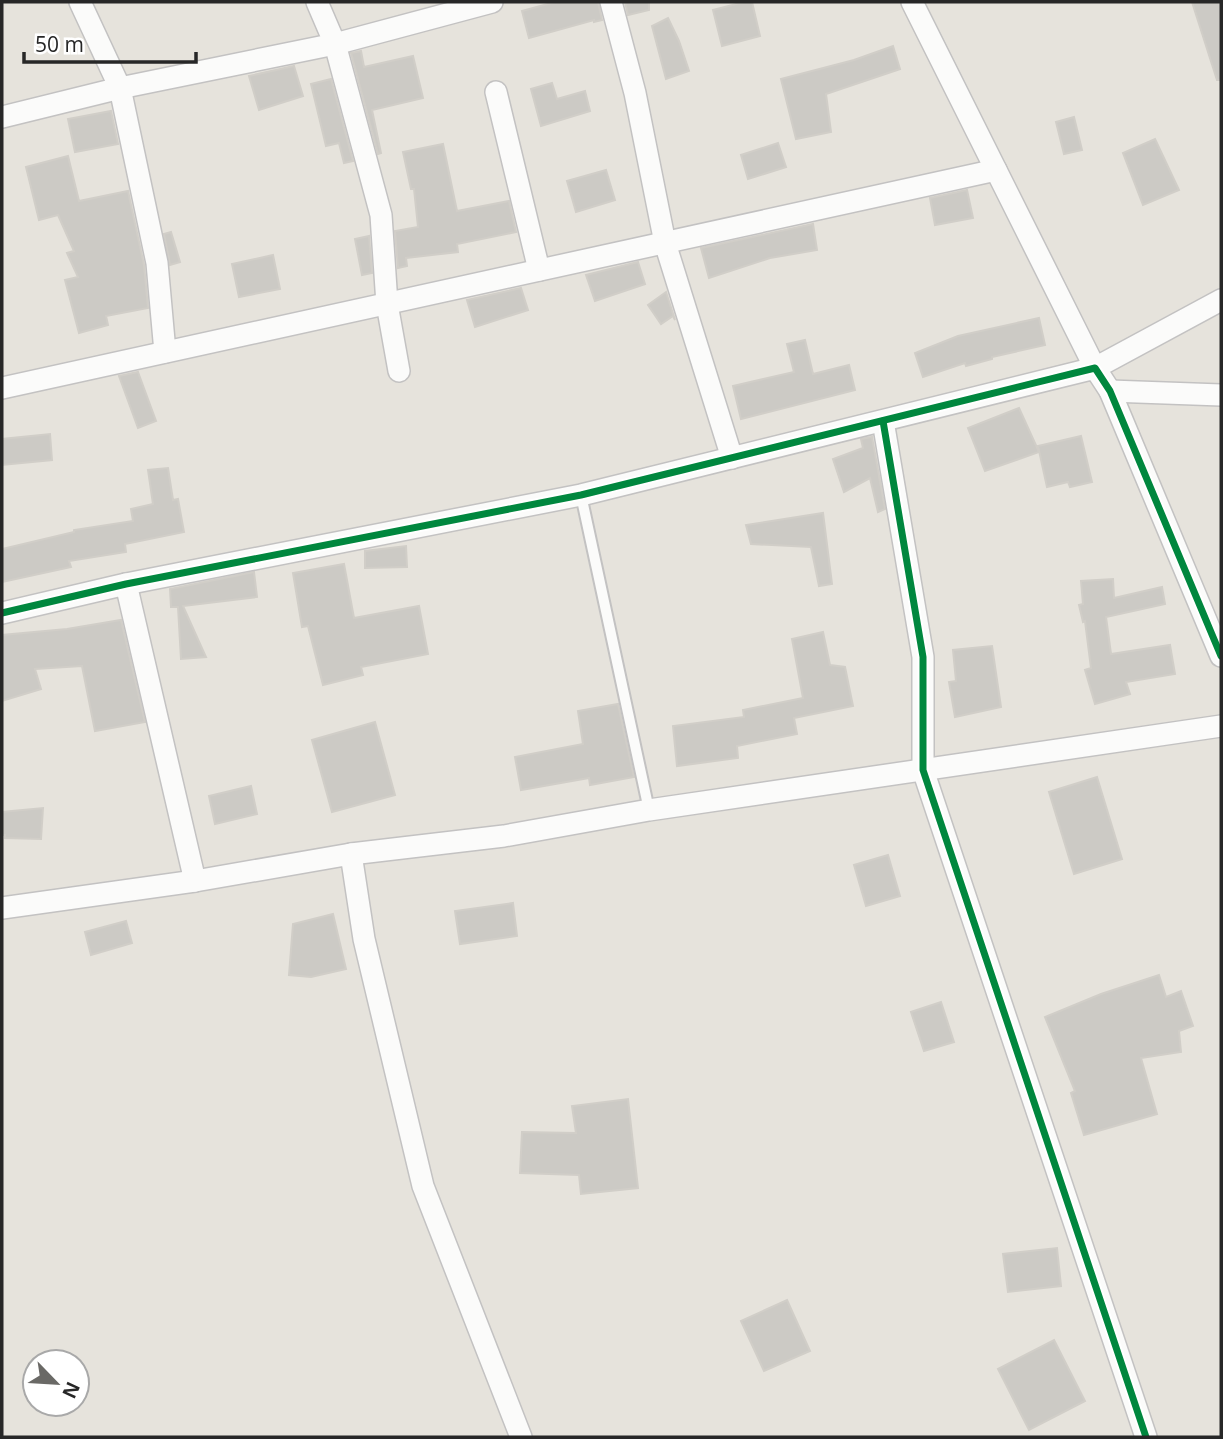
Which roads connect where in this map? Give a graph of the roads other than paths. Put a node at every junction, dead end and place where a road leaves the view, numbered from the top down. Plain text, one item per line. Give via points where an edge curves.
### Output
1 (80, 2) edge
2 (317, 2) edge
3 (492, 2) edge
4 (611, 2) edge
5 (912, 2) edge
6 (335, 44) junction
7 (120, 88) junction
8 (496, 92) dead end
9 (2, 117) edge
10 (996, 170) junction
11 (665, 243) junction
12 (539, 270) junction
13 (1221, 300) edge
14 (387, 303) junction
15 (165, 352) junction
16 (1096, 368) junction
17 (399, 371) dead end
18 (2, 388) edge
19 (1110, 391) junction
20 (1221, 395) edge
21 (883, 421) junction
22 (732, 458) junction
23 (581, 495) junction
24 (126, 584) junction
25 (2, 613) edge
26 (1221, 656) edge
27 (1221, 726) edge
28 (923, 770) junction
29 (649, 810) junction
30 (351, 853) junction
31 (195, 881) junction
32 (2, 908) edge
33 (521, 1437) edge
34 (1146, 1437) edge

1 - 7 street
2 - 6 street
3 - 6 street
4 - 11 street via 635,93
5 - 10 street
6 - 7 street
6 - 14 street via 381,215
7 - 9 street
7 - 15 street via 157,263
8 - 12 street
10 - 11 street
10 - 16 street
11 - 12 street
11 - 22 street
12 - 14 street
13 - 16 street
14 - 15 street
14 - 17 street
15 - 18 street
16 - 19 street
16 - 21 street
19 - 20 street
19 - 26 street
21 - 22 street
21 - 28 street via 923,657
22 - 23 street
23 - 24 street
23 - 29 lane
24 - 25 street
24 - 31 street
27 - 28 street
28 - 29 street
28 - 34 street
29 - 30 street via 504,836
30 - 31 street
30 - 33 street via 364,939 423,1186
31 - 32 street

